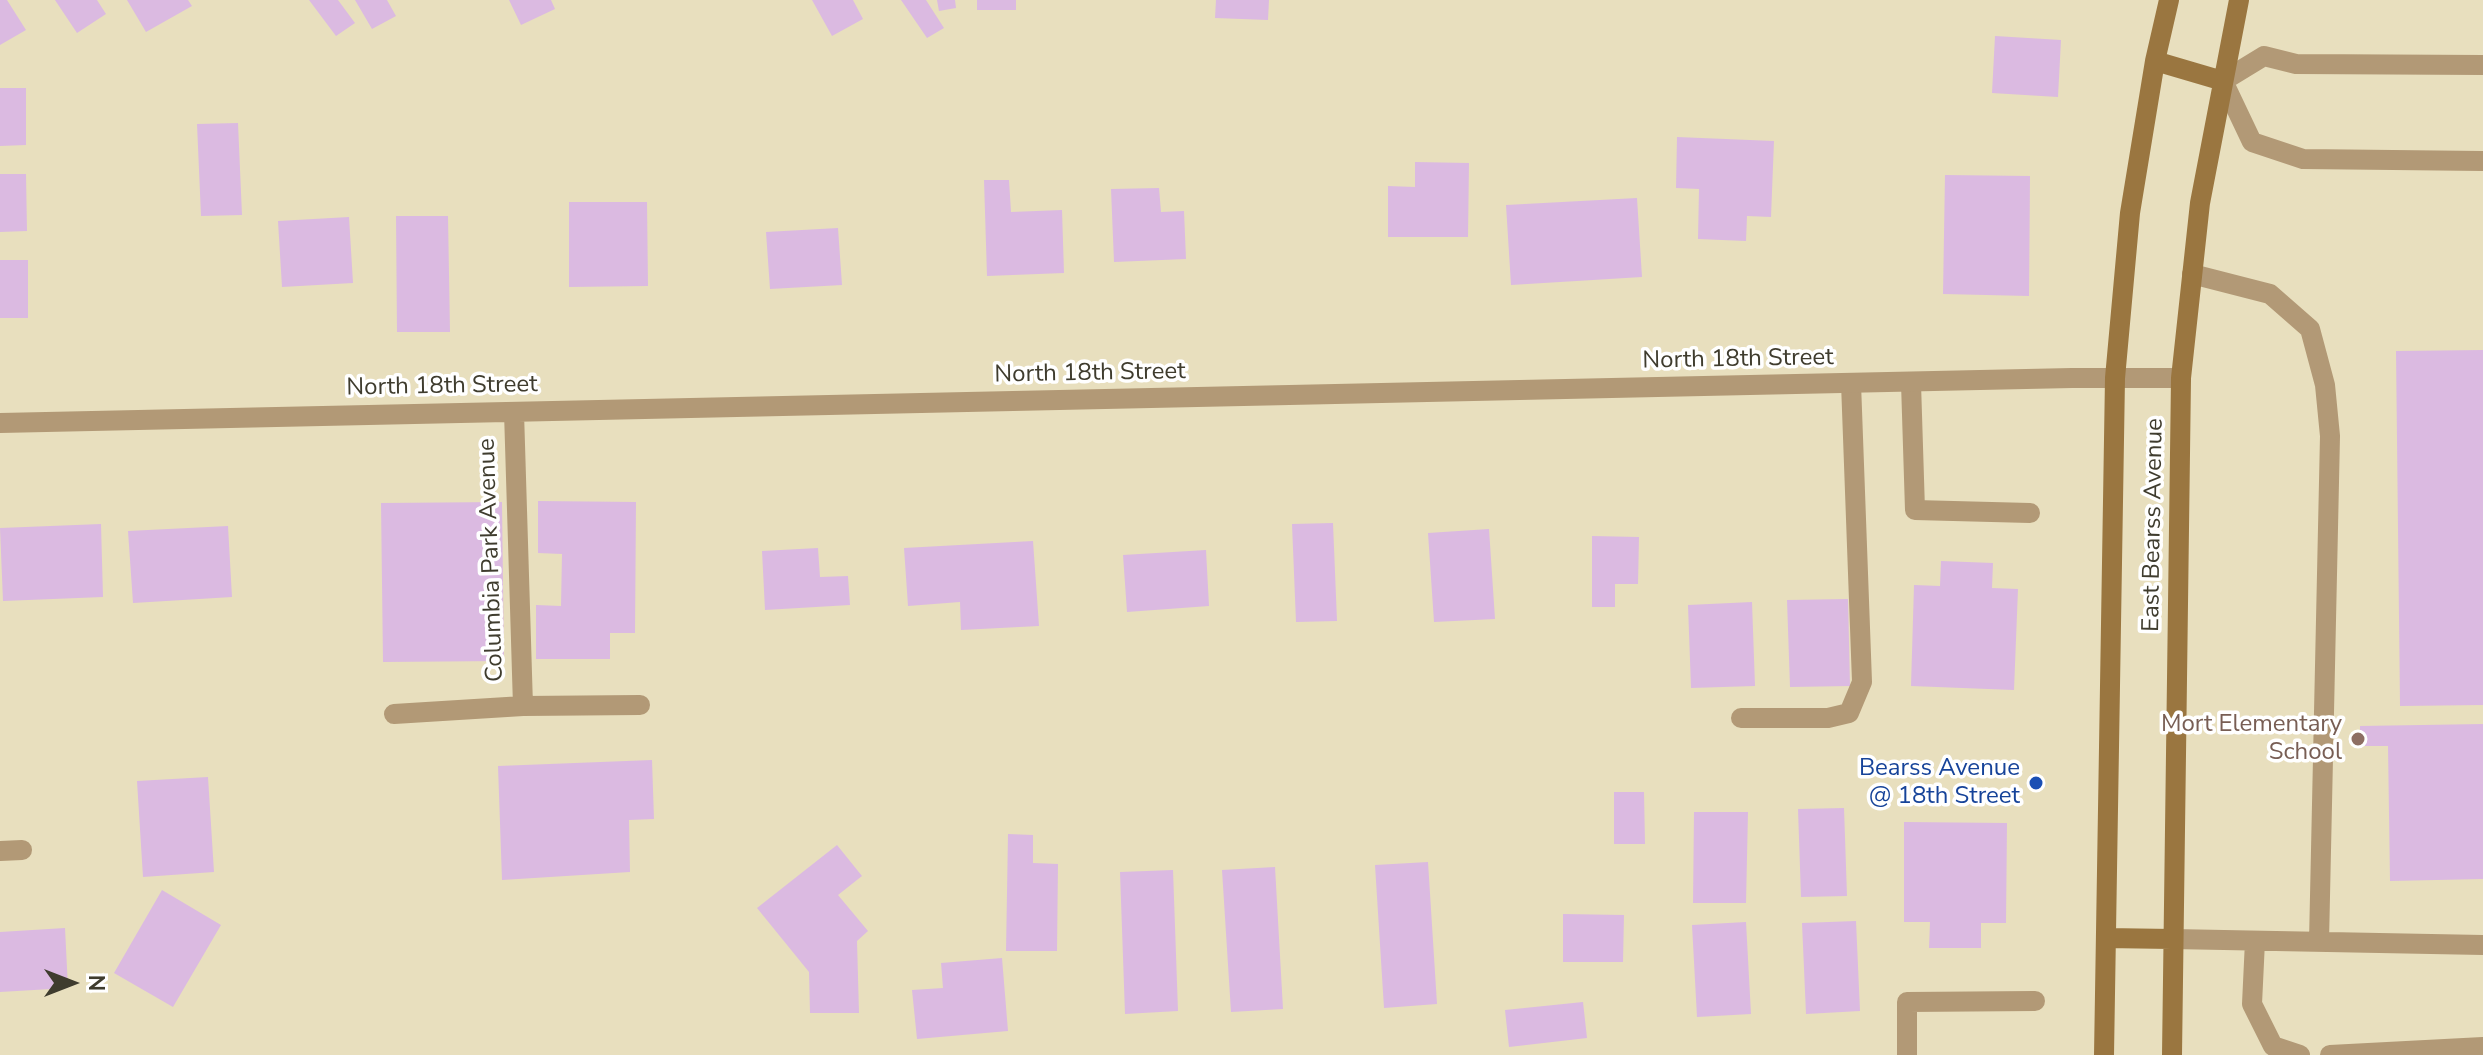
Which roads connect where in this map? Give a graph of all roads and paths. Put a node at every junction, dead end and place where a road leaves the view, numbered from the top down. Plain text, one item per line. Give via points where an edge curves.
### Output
1 (2169, 0) edge
2 (2239, 0) edge
3 (2155, 61) junction
4 (2483, 65) edge
5 (2223, 81) junction
6 (2483, 161) edge
7 (2192, 274) junction
8 (2115, 378) junction
9 (2181, 378) junction
10 (1851, 383) junction
11 (1911, 383) junction
12 (514, 412) junction
13 (0, 423) edge
14 (2030, 513) dead end
15 (640, 705) dead end
16 (523, 706) junction
17 (394, 714) dead end
18 (1741, 718) dead end
19 (22, 850) dead end
20 (0, 851) edge
21 (2106, 938) junction
22 (2172, 939) junction
23 (2255, 941) junction
24 (2319, 942) junction
25 (2483, 945) edge
26 (2035, 1001) dead end
27 (2483, 1047) edge
28 (1907, 1055) edge
29 (2104, 1055) edge
30 (2172, 1055) edge
31 (2300, 1055) edge
32 (2330, 1055) edge

1 - 3 main road, East Bearss Avenue
2 - 5 main road, East Bearss Avenue
3 - 5 main road
3 - 8 main road, East Bearss Avenue via 2130,213
4 - 5 street via 2296,64 2264,56
5 - 6 street via 2252,142 2303,159
5 - 7 main road, East Bearss Avenue
7 - 9 main road, East Bearss Avenue
7 - 24 street via 2270,294 2310,329 2325,385 2330,436
8 - 9 street, North 18th Street
8 - 11 street, North 18th Street
8 - 21 main road, East Bearss Avenue
9 - 22 main road, East Bearss Avenue
10 - 11 street, North 18th Street
10 - 12 street, North 18th Street
10 - 18 street via 1862,682 1849,713 1828,718
11 - 14 street via 1915,510
12 - 13 street, North 18th Street
12 - 16 street, Columbia Park Avenue
15 - 16 street, Columbia Park Avenue
16 - 17 street, Columbia Park Avenue
19 - 20 street
21 - 22 main road
21 - 29 main road, East Bearss Avenue
22 - 23 street
22 - 30 main road, East Bearss Avenue
23 - 24 street
23 - 31 street via 2252,1004 2273,1046
24 - 25 street
26 - 28 street via 1907,1002
27 - 32 street

